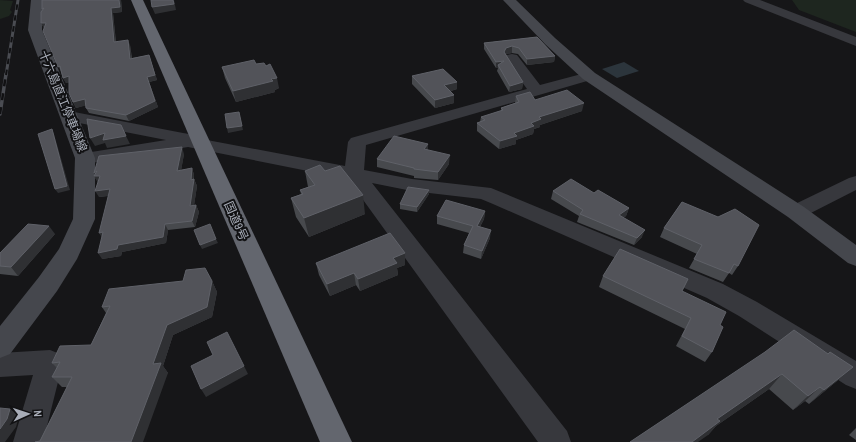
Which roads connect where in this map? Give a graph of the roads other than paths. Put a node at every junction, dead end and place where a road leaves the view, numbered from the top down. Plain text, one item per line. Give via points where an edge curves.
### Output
1 (37, 0) edge
2 (137, 0) edge
3 (509, 0) edge
4 (749, 0) edge
5 (856, 42) edge
6 (512, 58) dead end
7 (589, 76) junction
8 (537, 91) junction
9 (70, 116) junction
10 (194, 143) junction
11 (85, 158) junction
12 (354, 173) junction
13 (856, 182) edge
14 (796, 212) junction
15 (856, 256) edge
16 (0, 346) edge
17 (0, 365) edge
18 (856, 376) edge
19 (28, 442) edge
20 (336, 442) edge
21 (556, 442) edge

1 - 9 main road, 十六島直江停車場線 via 35,30
2 - 10 highway, 国道9号
3 - 7 main road
4 - 5 street
6 - 8 street
7 - 8 street
7 - 14 main road
8 - 12 street via 357,142
9 - 10 street via 184,138
9 - 11 main road, 十六島直江停車場線
10 - 11 street
10 - 12 street
10 - 20 highway, 国道9号
11 - 16 main road, 十六島直江停車場線 via 84,219 69,253
12 - 18 street via 412,185 484,193 500,199 715,292 748,309
12 - 21 street
13 - 14 street
14 - 15 main road
17 - 19 street via 50,362

